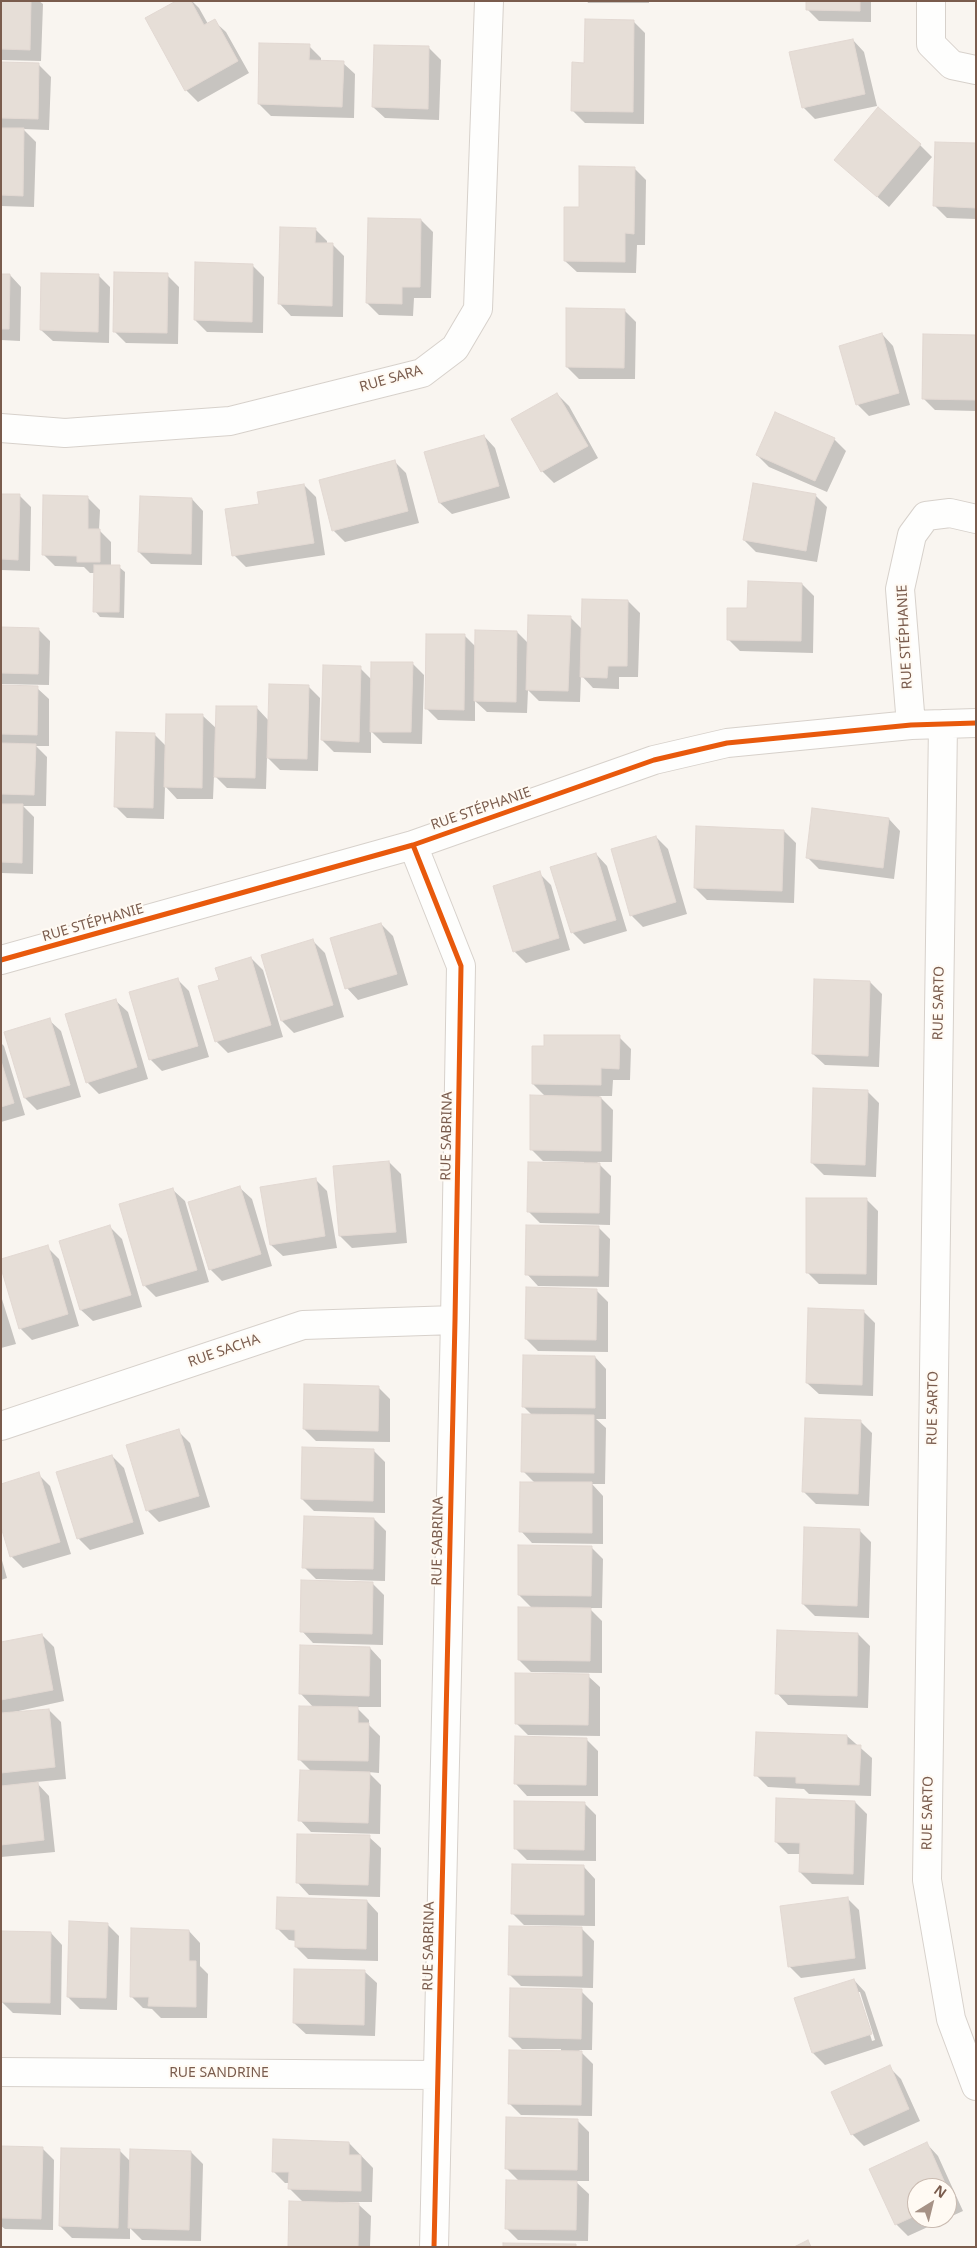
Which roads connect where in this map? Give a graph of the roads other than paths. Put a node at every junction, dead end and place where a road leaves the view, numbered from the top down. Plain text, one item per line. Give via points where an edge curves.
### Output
1 (489, 1) edge
2 (931, 1) edge
3 (976, 70) edge
4 (1, 428) edge
5 (976, 519) edge
6 (976, 722) edge
7 (943, 724) junction
8 (911, 725) junction
9 (413, 845) junction
10 (1, 960) edge
11 (455, 1320) junction
12 (1, 1426) edge
13 (1, 2072) edge
14 (437, 2075) junction
15 (976, 2086) edge
16 (434, 2247) edge

1 - 4 street, RUE SARA via 478,308 455,348 422,373 230,421 65,433
2 - 3 street via 931,44 952,65
5 - 8 street, RUE STÉPHANIE via 950,512 926,516 912,534 900,589
6 - 7 street, RUE STÉPHANIE
7 - 8 street, RUE STÉPHANIE
7 - 15 street, RUE SARTO via 927,1880 950,2019
8 - 9 street, RUE STÉPHANIE via 727,744 654,760
9 - 10 street, RUE STÉPHANIE
9 - 11 street, RUE SABRINA via 460,966
11 - 12 street, RUE SACHA via 303,1325
11 - 14 street, RUE SABRINA
13 - 14 street, RUE SANDRINE
14 - 16 street, RUE SABRINA

